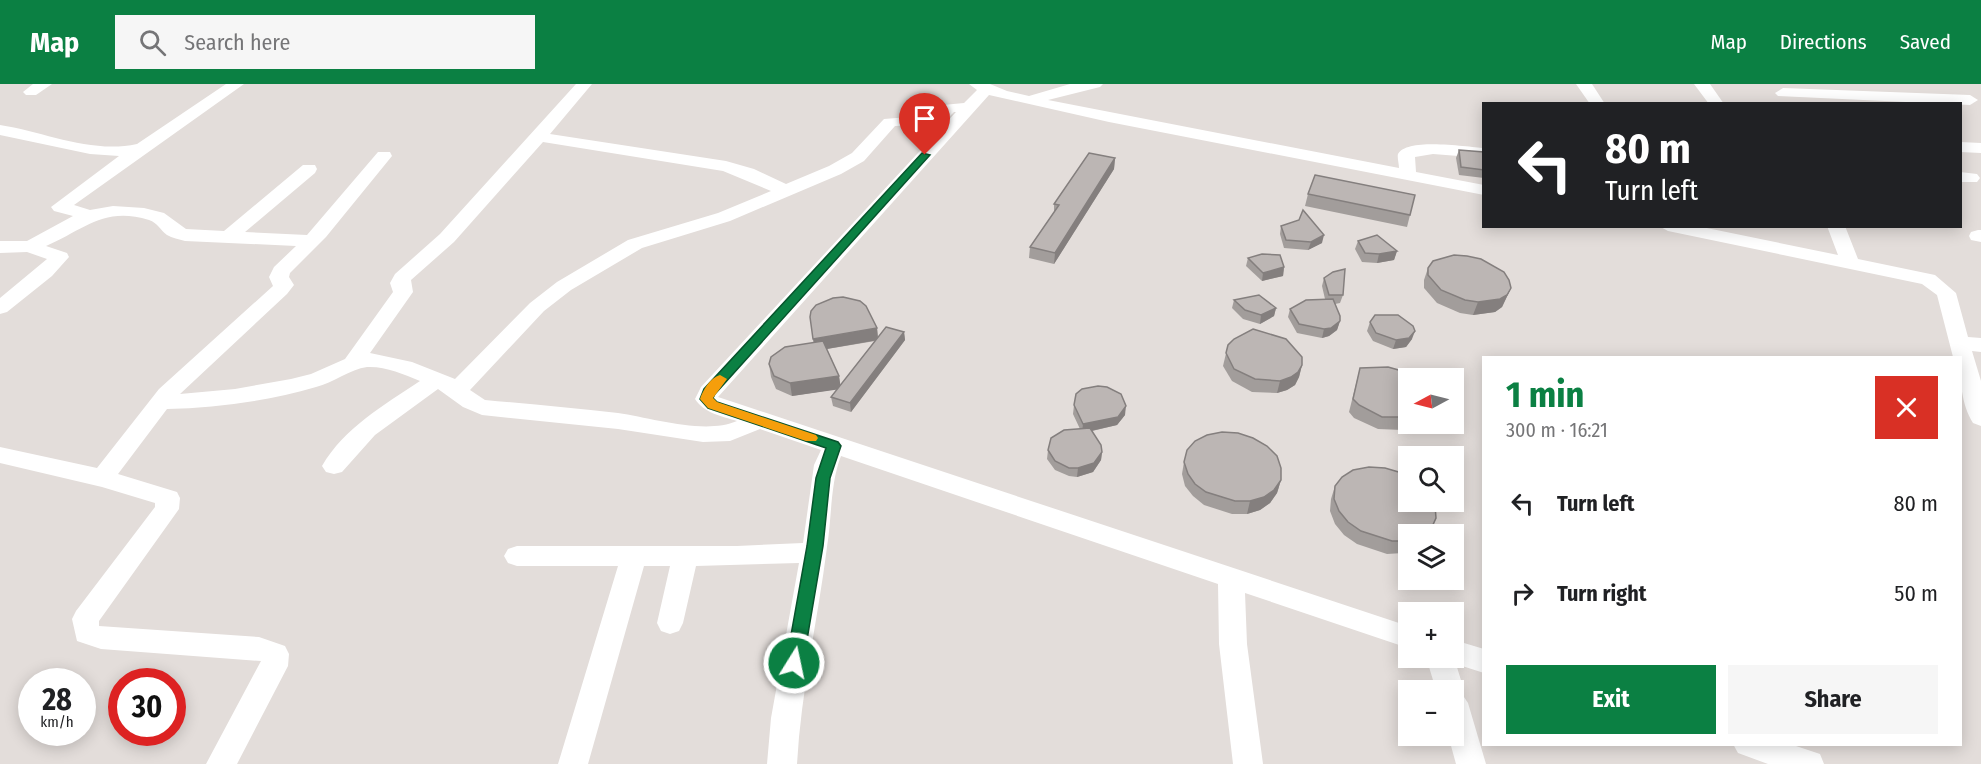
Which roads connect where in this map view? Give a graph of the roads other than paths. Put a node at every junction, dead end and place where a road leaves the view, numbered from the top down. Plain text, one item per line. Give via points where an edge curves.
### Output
1 (236, 84) edge
2 (584, 84) edge
3 (1095, 84) edge
4 (1584, 84) edge
5 (1702, 84) edge
6 (1948, 84) edge
7 (981, 86) edge
8 (1783, 94) edge
9 (1029, 101) junction
10 (1597, 102) edge
11 (1716, 102) edge
12 (1937, 102) edge
13 (1976, 104) edge
14 (969, 107) junction
15 (0, 130) edge
16 (539, 137) junction
17 (1962, 147) edge
18 (142, 148) junction
19 (1981, 148) edge
20 (1482, 153) edge
21 (384, 156) dead end
22 (309, 169) dead end
23 (1408, 175) junction
24 (784, 190) junction
25 (1482, 190) edge
26 (89, 215) junction
27 (1678, 228) edge
28 (1837, 228) edge
29 (228, 238) junction
30 (311, 242) junction
31 (0, 247) edge
32 (32, 247) junction
33 (1850, 262) junction
34 (0, 308) edge
35 (1959, 343) junction
36 (1981, 345) edge
37 (354, 361) junction
38 (435, 381) junction
39 (456, 391) junction
40 (160, 402) junction
41 (1981, 418) edge
42 (759, 420) junction
43 (834, 446) junction
44 (0, 455) edge
45 (334, 466) dead end
46 (102, 478) junction
47 (814, 552) junction
48 (517, 556) dead end
49 (634, 556) junction
50 (685, 556) junction
51 (1231, 578) junction
52 (670, 623) dead end
53 (1398, 634) edge
54 (1464, 655) edge
55 (1482, 661) edge
56 (1464, 739) edge
57 (1754, 746) edge
58 (220, 764) edge
59 (573, 764) edge
60 (782, 764) edge
61 (1248, 764) edge
62 (1471, 764) edge
63 (1809, 764) edge

1 - 18 street
2 - 16 street
3 - 9 street
4 - 10 street
5 - 11 street
6 - 13 street
7 - 9 street
7 - 14 street
8 - 12 street
9 - 23 street
14 - 24 street via 949,108 938,119 890,122 858,157
14 - 42 street via 709,392 706,399 713,405
15 - 18 street via 97,149 122,152
16 - 24 street via 718,164
16 - 37 street via 447,238 402,278 403,292
17 - 19 street
18 - 26 street via 60,207
20 - 23 street via 1413,151 1406,155
21 - 30 street
22 - 29 street
23 - 25 street
24 - 39 street via 709,222 635,244 564,286 537,307
26 - 29 street via 145,214 163,220 172,232
26 - 32 street
27 - 33 street
28 - 33 street
29 - 30 street
30 - 40 street via 281,271 279,277 284,285 280,290
31 - 32 street
32 - 34 street via 60,257
33 - 35 street via 1928,279 1938,285 1946,293
35 - 36 street
35 - 41 street
37 - 38 street via 380,361
37 - 40 street via 312,382 234,398
38 - 39 street
38 - 45 street via 377,421 341,454
39 - 42 street via 469,403 482,407 703,434 730,433
40 - 46 street
42 - 43 street
43 - 47 street via 823,478
43 - 51 street
44 - 46 street
46 - 58 street via 168,498 167,509 85,619 87,633 101,638 275,654 274,666
47 - 50 street
47 - 60 street via 785,718
48 - 49 street
49 - 50 street
49 - 59 street
50 - 52 street
51 - 53 street
51 - 61 street via 1233,644
54 - 55 street
56 - 62 street
57 - 63 street

